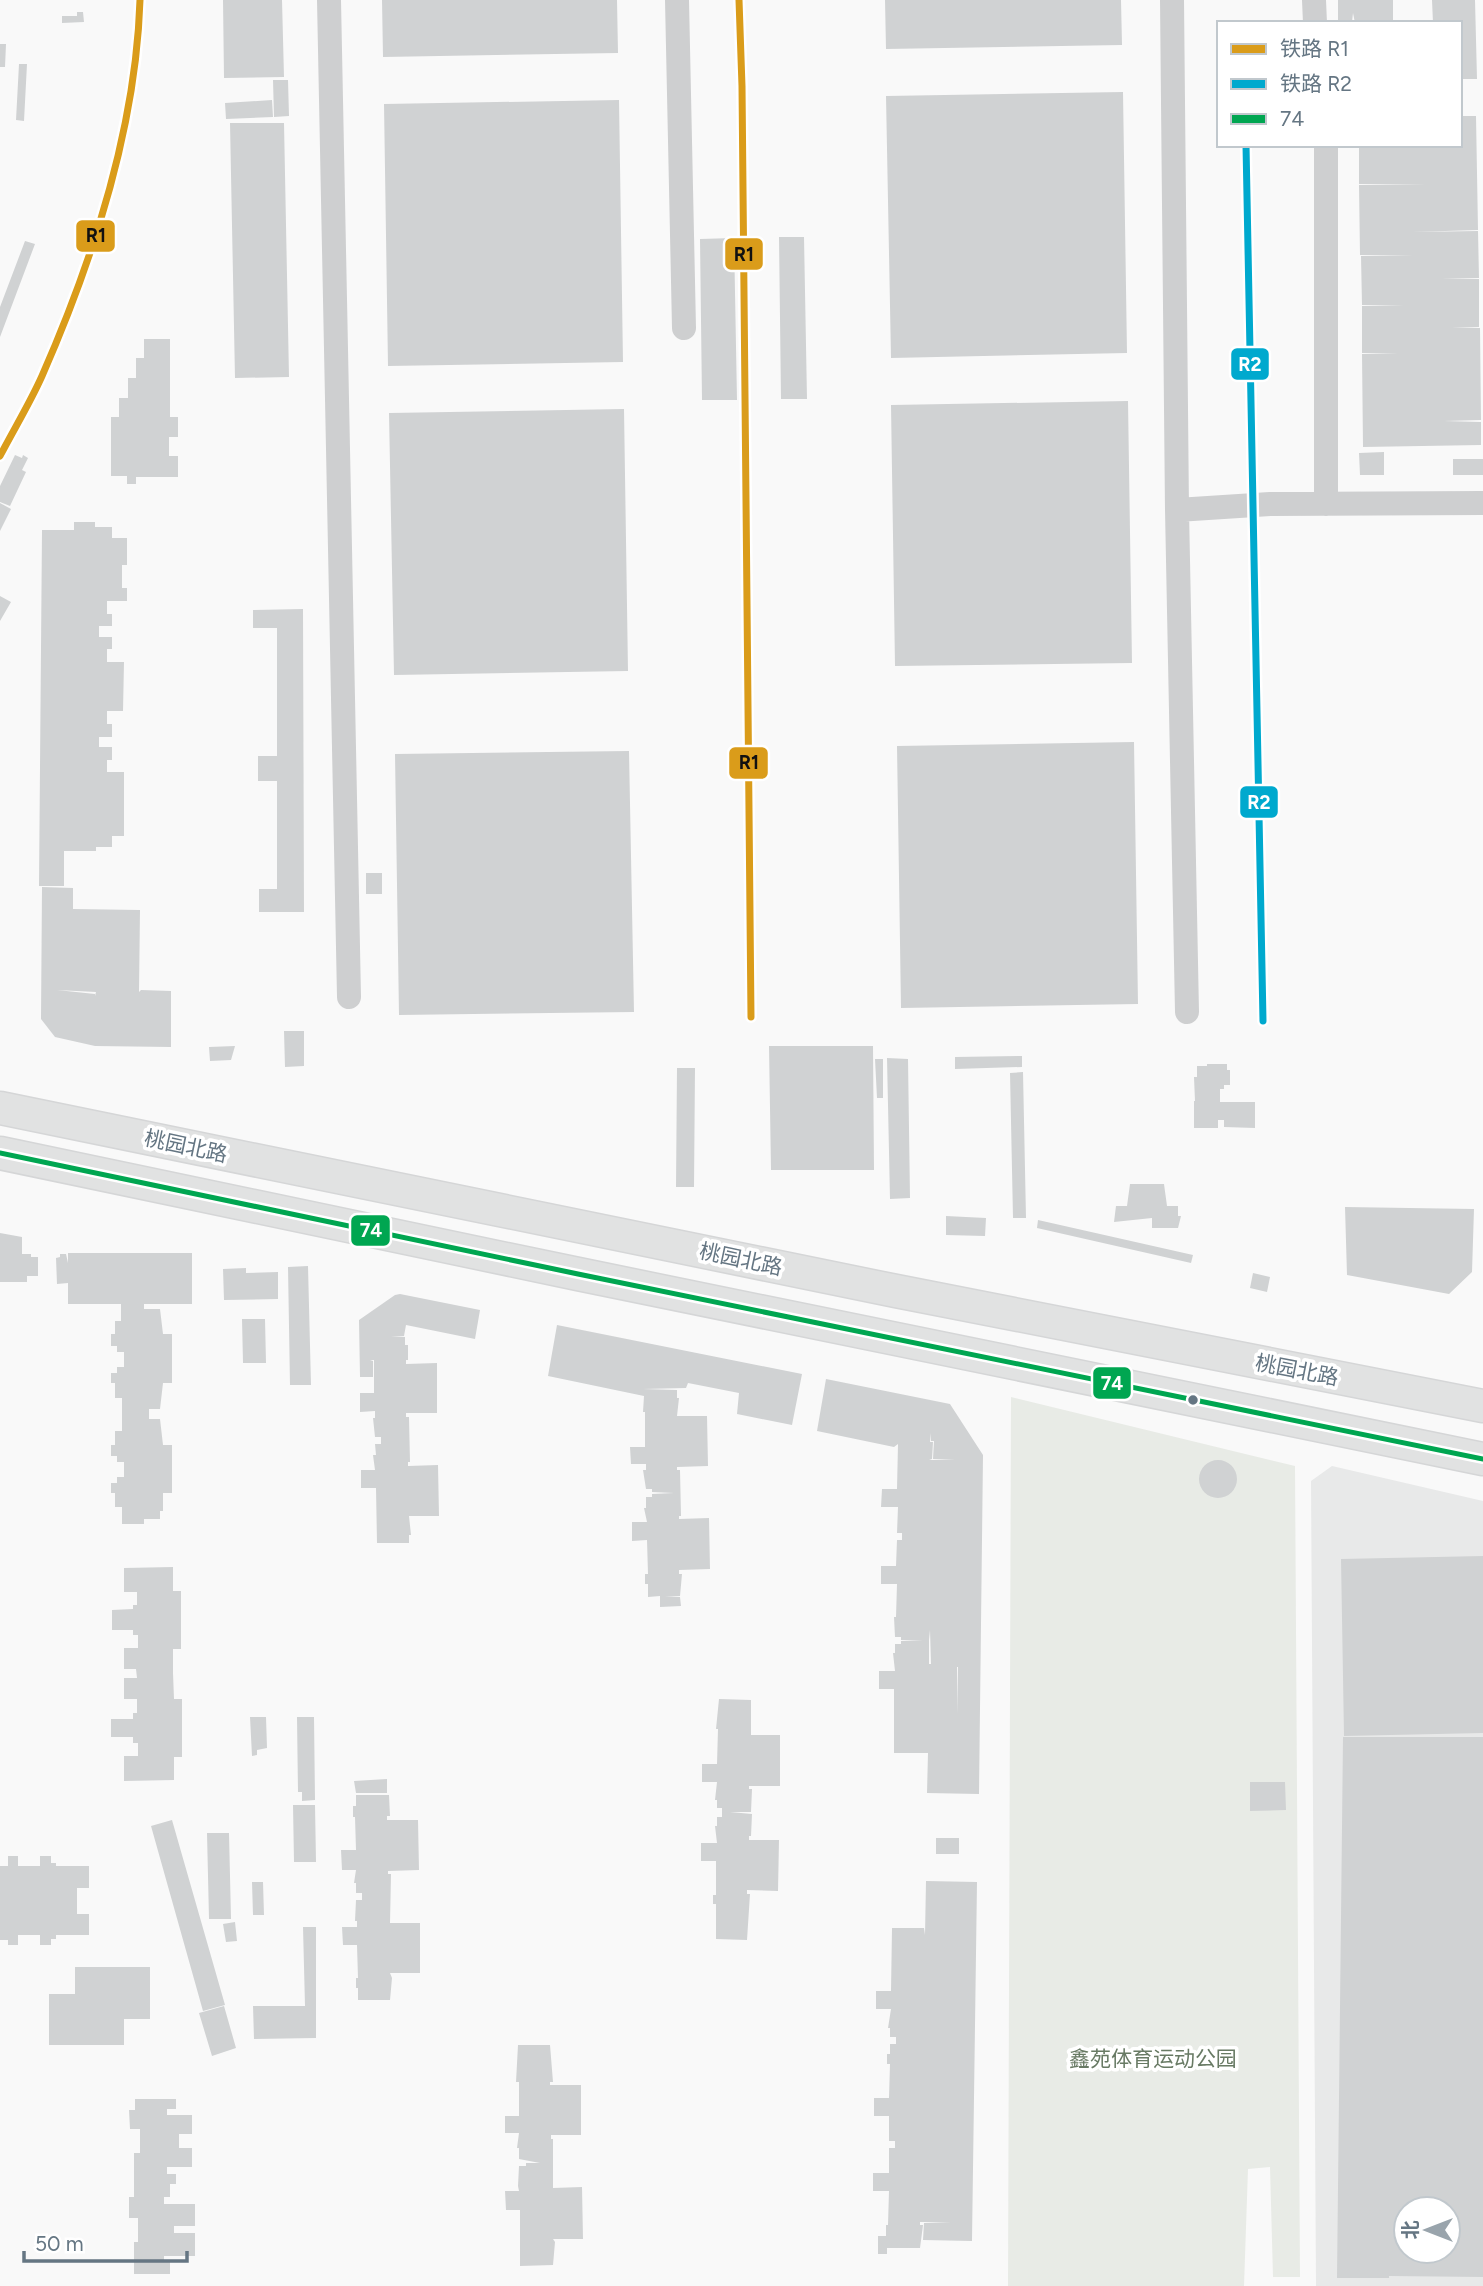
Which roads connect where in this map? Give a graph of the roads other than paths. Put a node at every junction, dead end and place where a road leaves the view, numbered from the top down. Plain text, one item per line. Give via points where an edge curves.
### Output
1 (329, 0) edge
2 (677, 0) edge
3 (1172, 0) edge
4 (1314, 0) edge
5 (1315, 21) edge
6 (1326, 147) edge
7 (684, 328) dead end
8 (1483, 503) edge
9 (1326, 504) junction
10 (1177, 510) junction
11 (349, 997) dead end
12 (1188, 1012) dead end
13 (0, 1108) edge
14 (0, 1153) edge
15 (1483, 1406) edge
16 (1483, 1459) edge

1 - 11 lane
2 - 7 lane
3 - 10 lane
4 - 5 lane
6 - 9 lane
8 - 9 lane
9 - 10 lane
10 - 12 lane
13 - 15 main road, 桃园北路
14 - 16 main road

